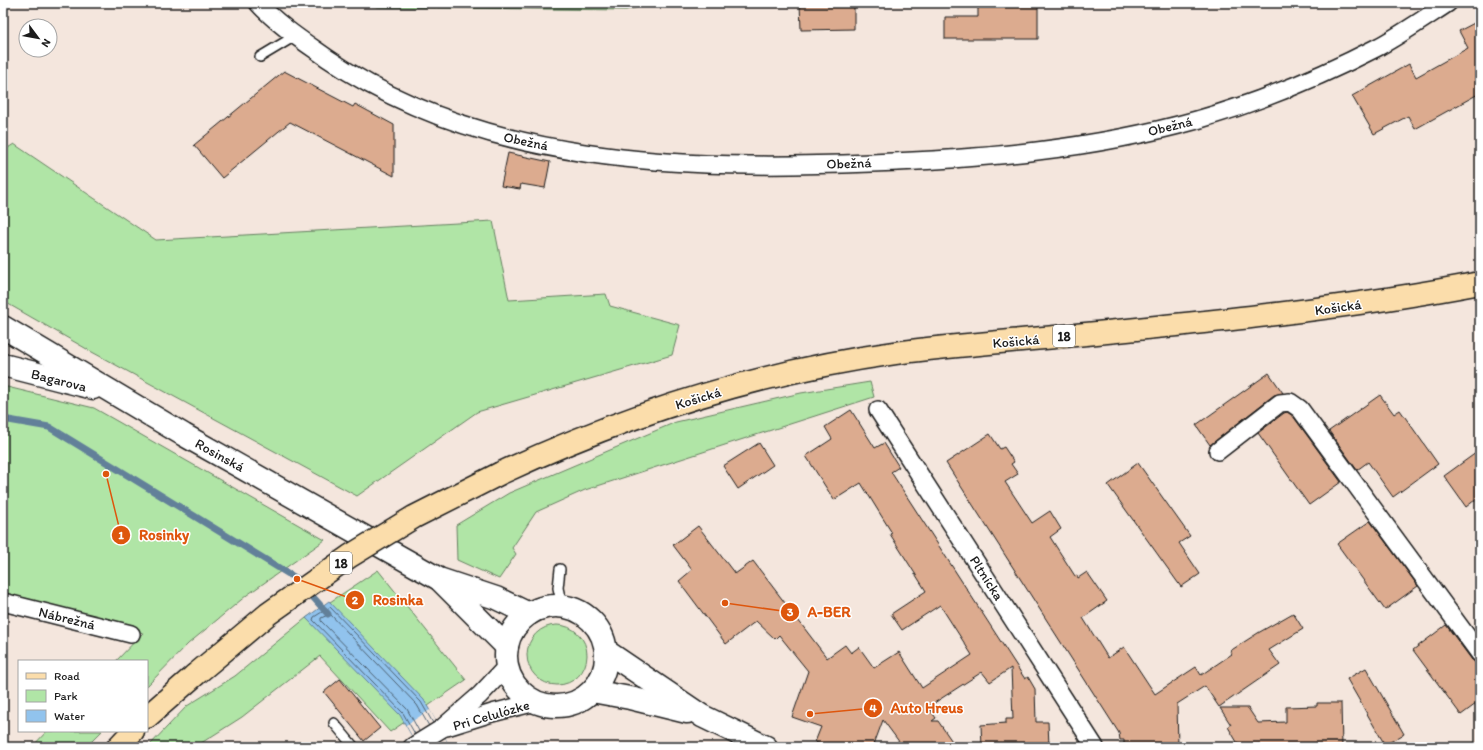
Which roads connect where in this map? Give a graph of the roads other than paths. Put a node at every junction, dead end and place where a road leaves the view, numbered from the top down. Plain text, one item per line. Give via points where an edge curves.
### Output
1 (258, 3) edge
2 (1448, 3) edge
3 (294, 36) junction
4 (260, 57) dead end
5 (1480, 283) edge
6 (3, 327) edge
7 (3, 365) edge
8 (115, 394) junction
9 (878, 410) dead end
10 (1218, 451) dead end
11 (560, 569) dead end
12 (439, 579) junction
13 (3, 602) edge
14 (562, 606) junction
15 (529, 614) junction
16 (132, 634) dead end
17 (606, 651) junction
18 (1480, 654) edge
19 (507, 656) junction
20 (592, 691) junction
21 (536, 702) junction
22 (148, 716) edge
23 (702, 716) junction
24 (334, 723) dead end
25 (441, 729) junction
26 (132, 732) edge
27 (414, 745) edge
28 (118, 747) edge
29 (354, 747) edge
30 (766, 747) edge
31 (1095, 747) edge

1 - 3 street, Obežná
2 - 3 street, Obežná via 1380,46 1288,89 1194,121 1036,152 836,164 749,165 633,159 531,144 480,131 431,114 384,93
3 - 4 lane
5 - 22 main road, Košická / 18, bridge via 1394,299 1277,315 895,353 769,378 653,412 586,436 501,473 414,517 350,556 268,614
6 - 8 street, Rosinská
7 - 8 street, Bagarova
8 - 12 street, Rosinská
9 - 31 street, Pltnícka
10 - 18 street via 1280,403 1290,402 1300,408
11 - 14 lane via 558,588
12 - 15 street, Rosinská via 496,598
12 - 19 street, Rosinská
13 - 16 street, Nábrežná
14 - 15 street, Pri Celulózke via 545,607
14 - 17 street, Pri Celulózke via 578,611 592,621 601,635
15 - 19 street, Pri Celulózke via 514,628
17 - 20 street, Pri Celulózke via 603,673
17 - 23 street
19 - 21 street, Pri Celulózke via 513,681 522,693
19 - 25 street, Pri Celulózke via 480,695
20 - 21 street, Pri Celulózke via 579,700 565,705 550,706
20 - 23 street
21 - 25 street, Pri Celulózke
23 - 30 street
24 - 29 lane
25 - 27 street
26 - 28 main road

